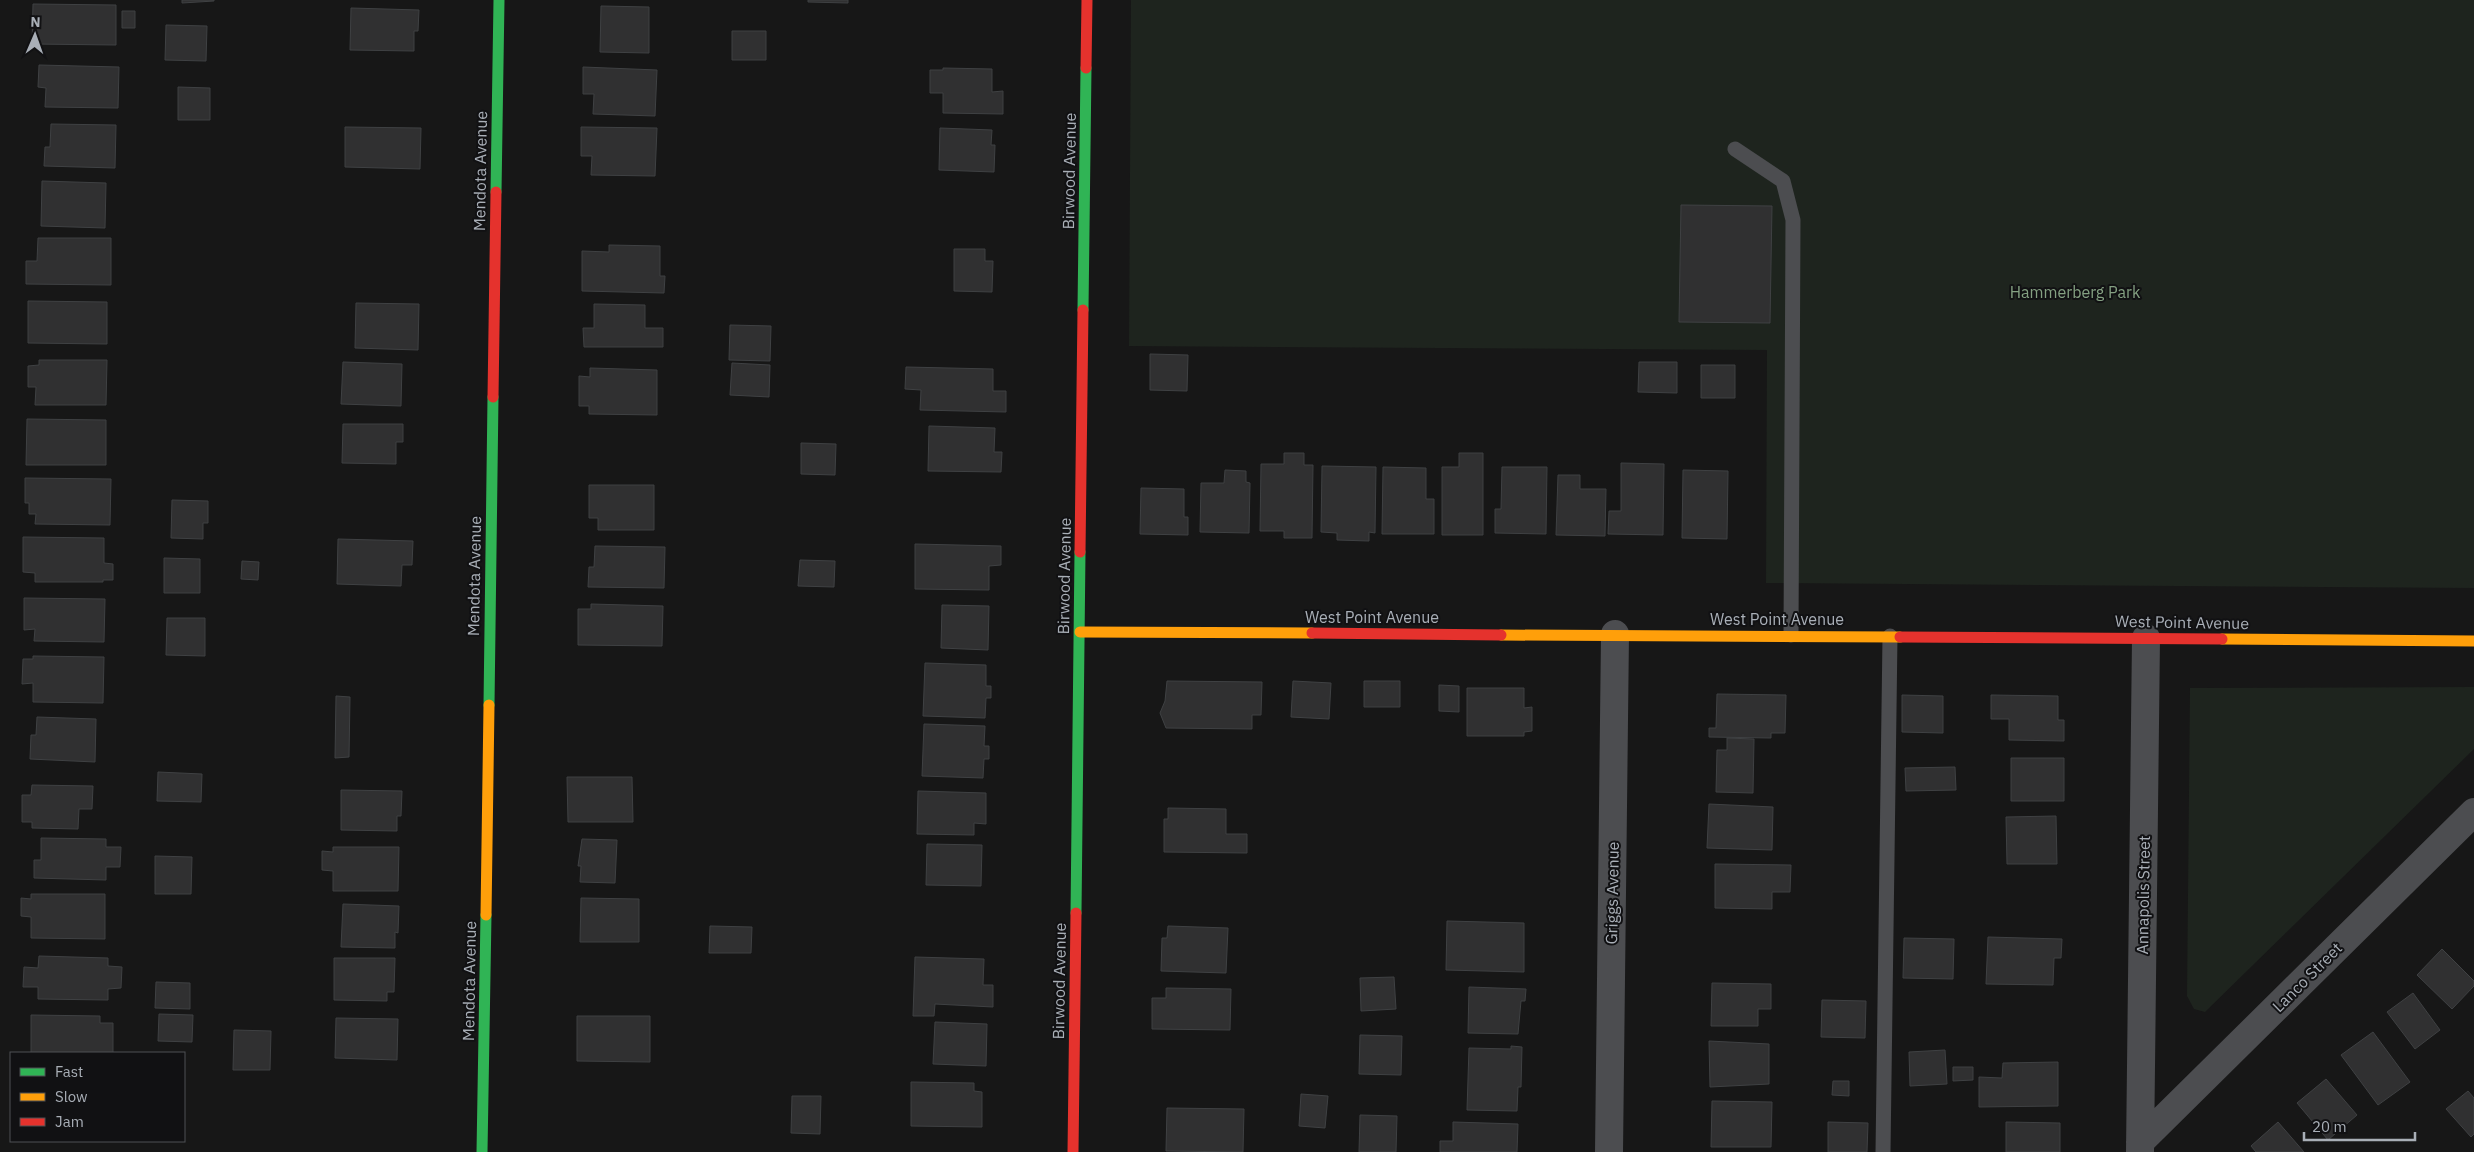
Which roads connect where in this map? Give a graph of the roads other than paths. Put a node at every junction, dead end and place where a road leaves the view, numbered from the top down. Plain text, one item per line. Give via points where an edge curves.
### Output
1 (499, 0) edge
2 (1087, 0) edge
3 (1735, 149) dead end
4 (1080, 632) junction
5 (1615, 634) junction
6 (1791, 635) junction
7 (1890, 636) junction
8 (2146, 638) junction
9 (2474, 641) edge
10 (2474, 812) edge
11 (2140, 1147) edge
12 (482, 1152) edge
13 (1073, 1152) edge
14 (1609, 1152) edge
15 (1883, 1152) edge

1 - 12 street, Mendota Avenue
2 - 4 street, Birwood Avenue
3 - 6 lane via 1783,181 1793,220
4 - 5 street, West Point Avenue
4 - 13 street, Birwood Avenue
5 - 6 street, West Point Avenue
5 - 14 street, Griggs Avenue
6 - 7 street, West Point Avenue
7 - 8 street, West Point Avenue
7 - 15 lane
8 - 9 street, West Point Avenue
8 - 11 street, Annapolis Street
10 - 11 street, Lanco Street

